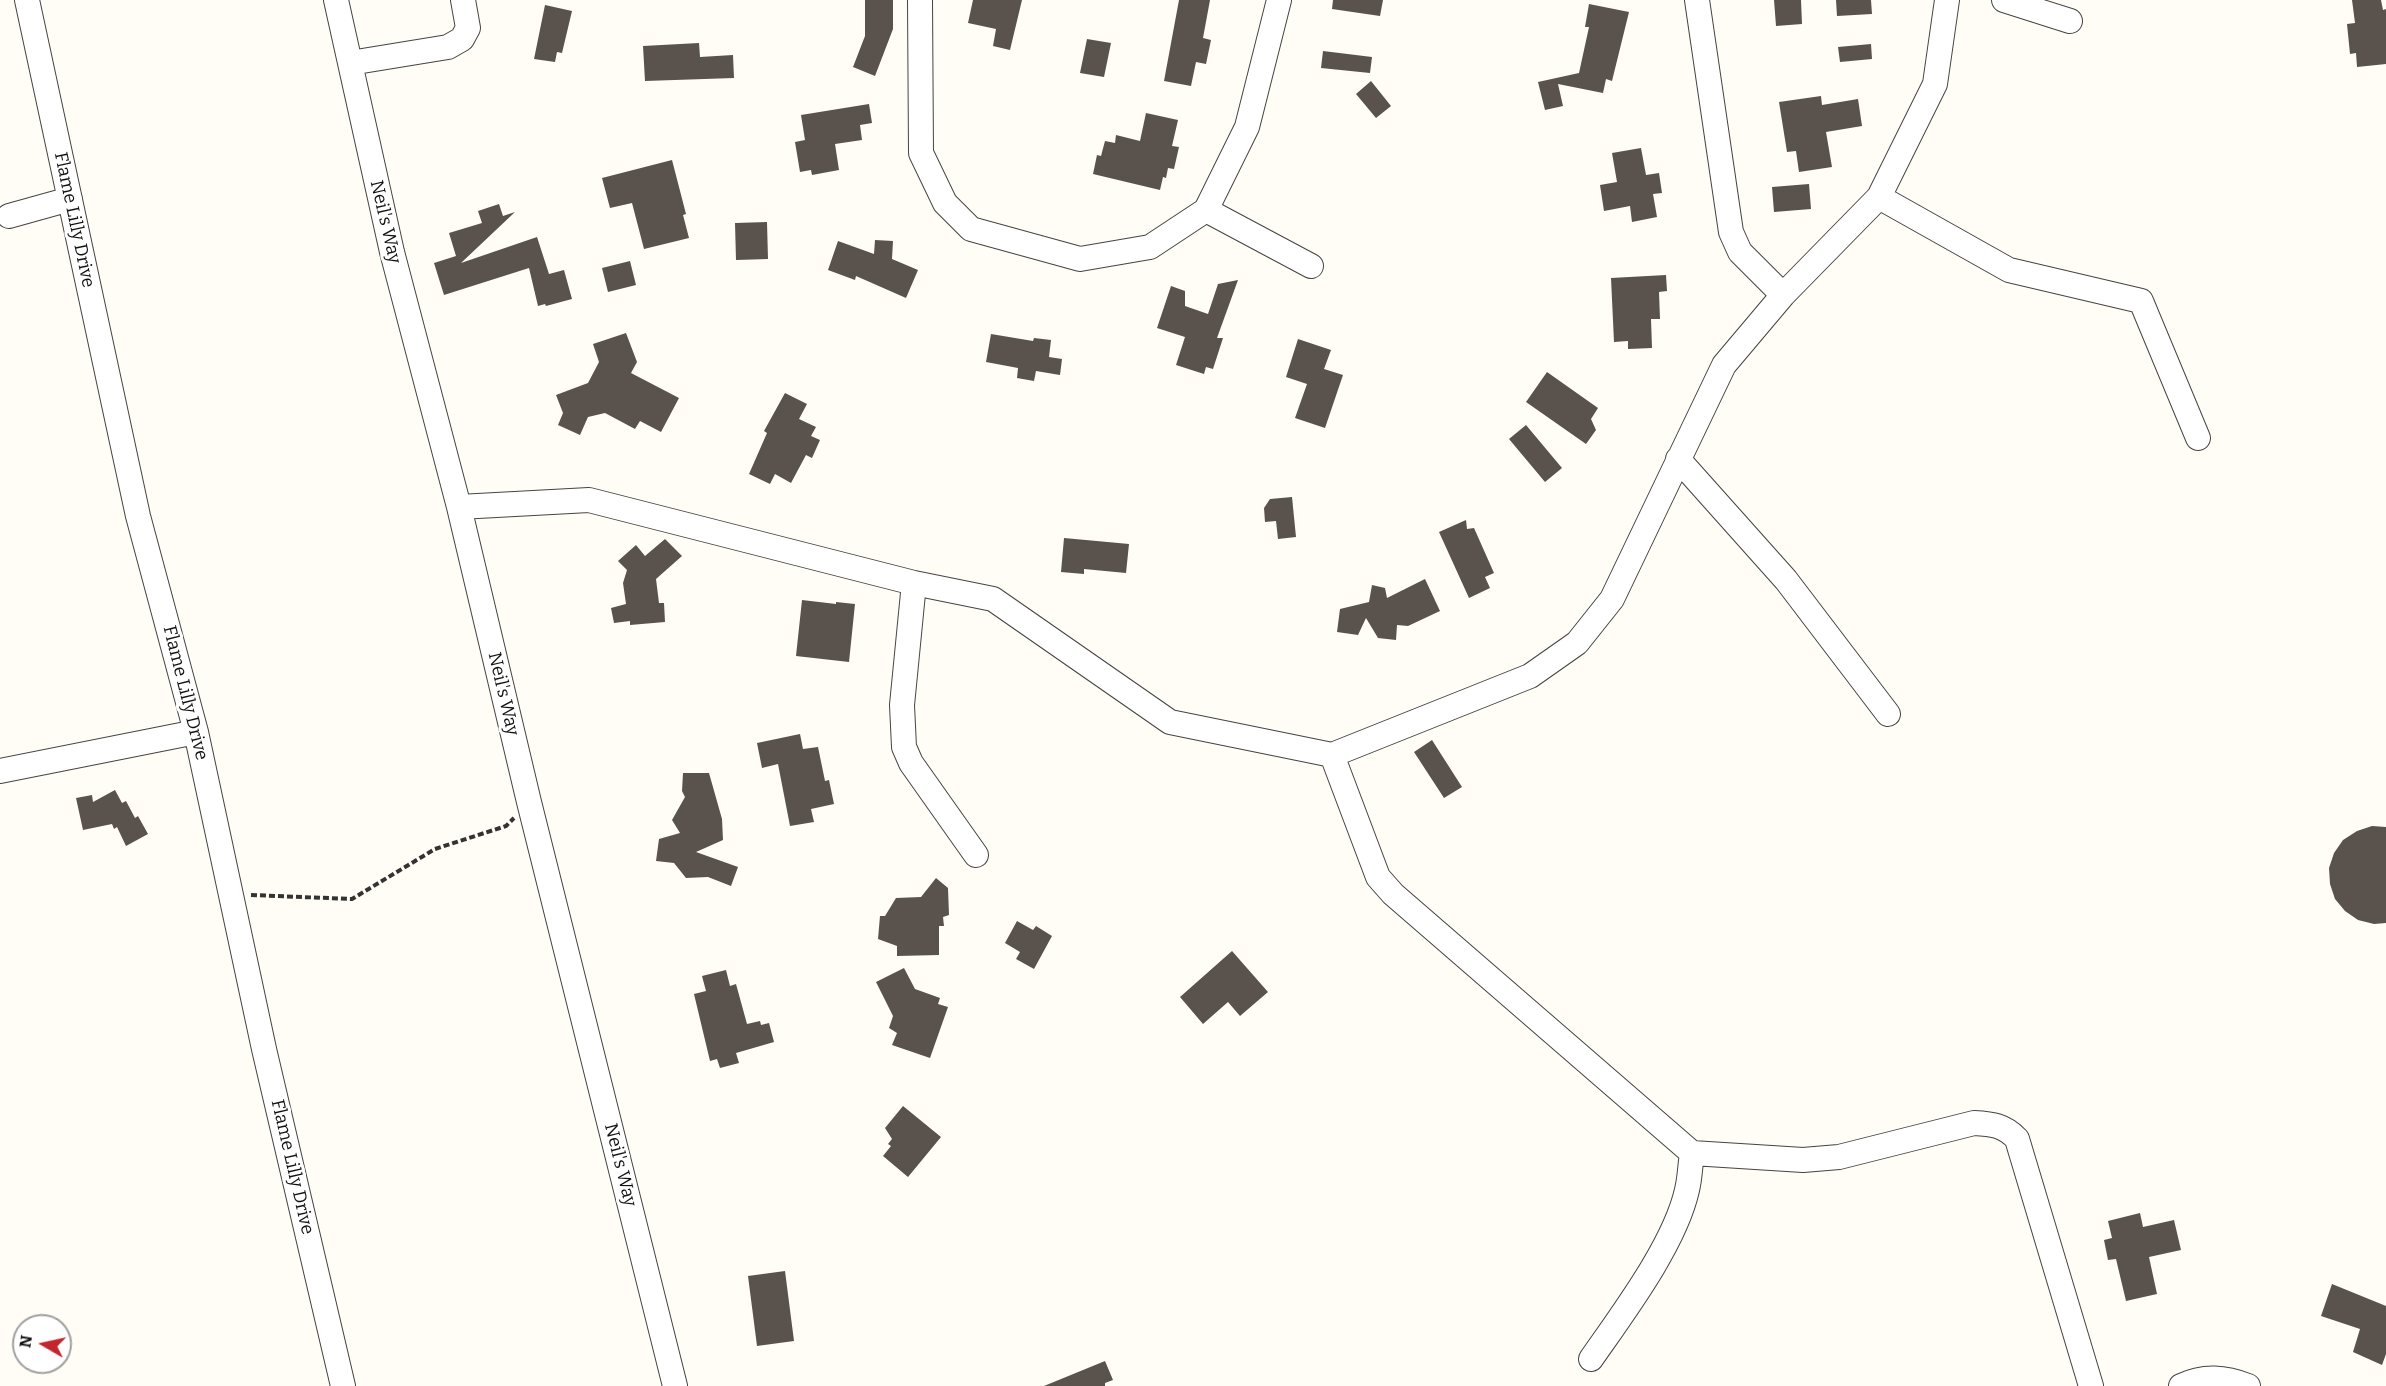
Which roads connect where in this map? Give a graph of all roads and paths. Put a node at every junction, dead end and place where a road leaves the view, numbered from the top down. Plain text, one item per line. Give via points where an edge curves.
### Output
1 (27, 0) edge
2 (336, 0) edge
3 (463, 0) edge
4 (920, 0) edge
5 (1279, 0) edge
6 (1697, 0) edge
7 (1947, 0) edge
8 (2004, 0) edge
9 (2070, 21) dead end
10 (350, 63) junction
11 (1879, 197) junction
12 (70, 199) junction
13 (1206, 210) junction
14 (9, 216) dead end
15 (1311, 266) dead end
16 (1783, 296) junction
17 (2198, 438) dead end
18 (1678, 459) junction
19 (459, 507) junction
20 (914, 583) junction
21 (1888, 714) dead end
22 (196, 732) junction
23 (1332, 755) junction
24 (0, 771) edge
25 (529, 802) junction
26 (976, 855) dead end
27 (231, 894) junction
28 (1692, 1153) junction
29 (1591, 1359) dead end
30 (343, 1386) edge
31 (675, 1386) edge
32 (2091, 1386) edge
33 (2181, 1386) edge
34 (2248, 1386) edge

1 - 12 street, Flame Lilly Drive
2 - 10 street, Neil's Way
3 - 10 street via 468,28 462,39 448,46
4 - 13 street via 921,153 945,203 971,229 1080,259 1150,247
5 - 13 street via 1247,128
6 - 16 street via 1731,232 1740,252
7 - 11 street via 1935,84
8 - 9 street
10 - 19 street, Neil's Way via 392,252
11 - 16 street
11 - 17 street via 2009,270 2140,301
12 - 14 street
12 - 22 street, Flame Lilly Drive via 138,516
13 - 15 street
16 - 18 street via 1724,365
18 - 21 street via 1786,580
18 - 23 street via 1612,599 1577,643 1530,676
19 - 20 street via 589,500
19 - 25 street, Neil's Way
20 - 23 street via 993,599 1170,722
20 - 26 street via 902,705 904,747 911,763
22 - 24 street
22 - 27 street, Flame Lilly Drive
23 - 28 street via 1378,877 1393,894
25 - 27 path via 506,826 435,849 352,899
25 - 31 street, Neil's Way
27 - 30 street, Flame Lilly Drive
28 - 29 street via 1687,1191 1671,1233
28 - 32 street via 1803,1160 1839,1157 1974,1123 2007,1128 2017,1139
33 - 34 street via 2211,1377

